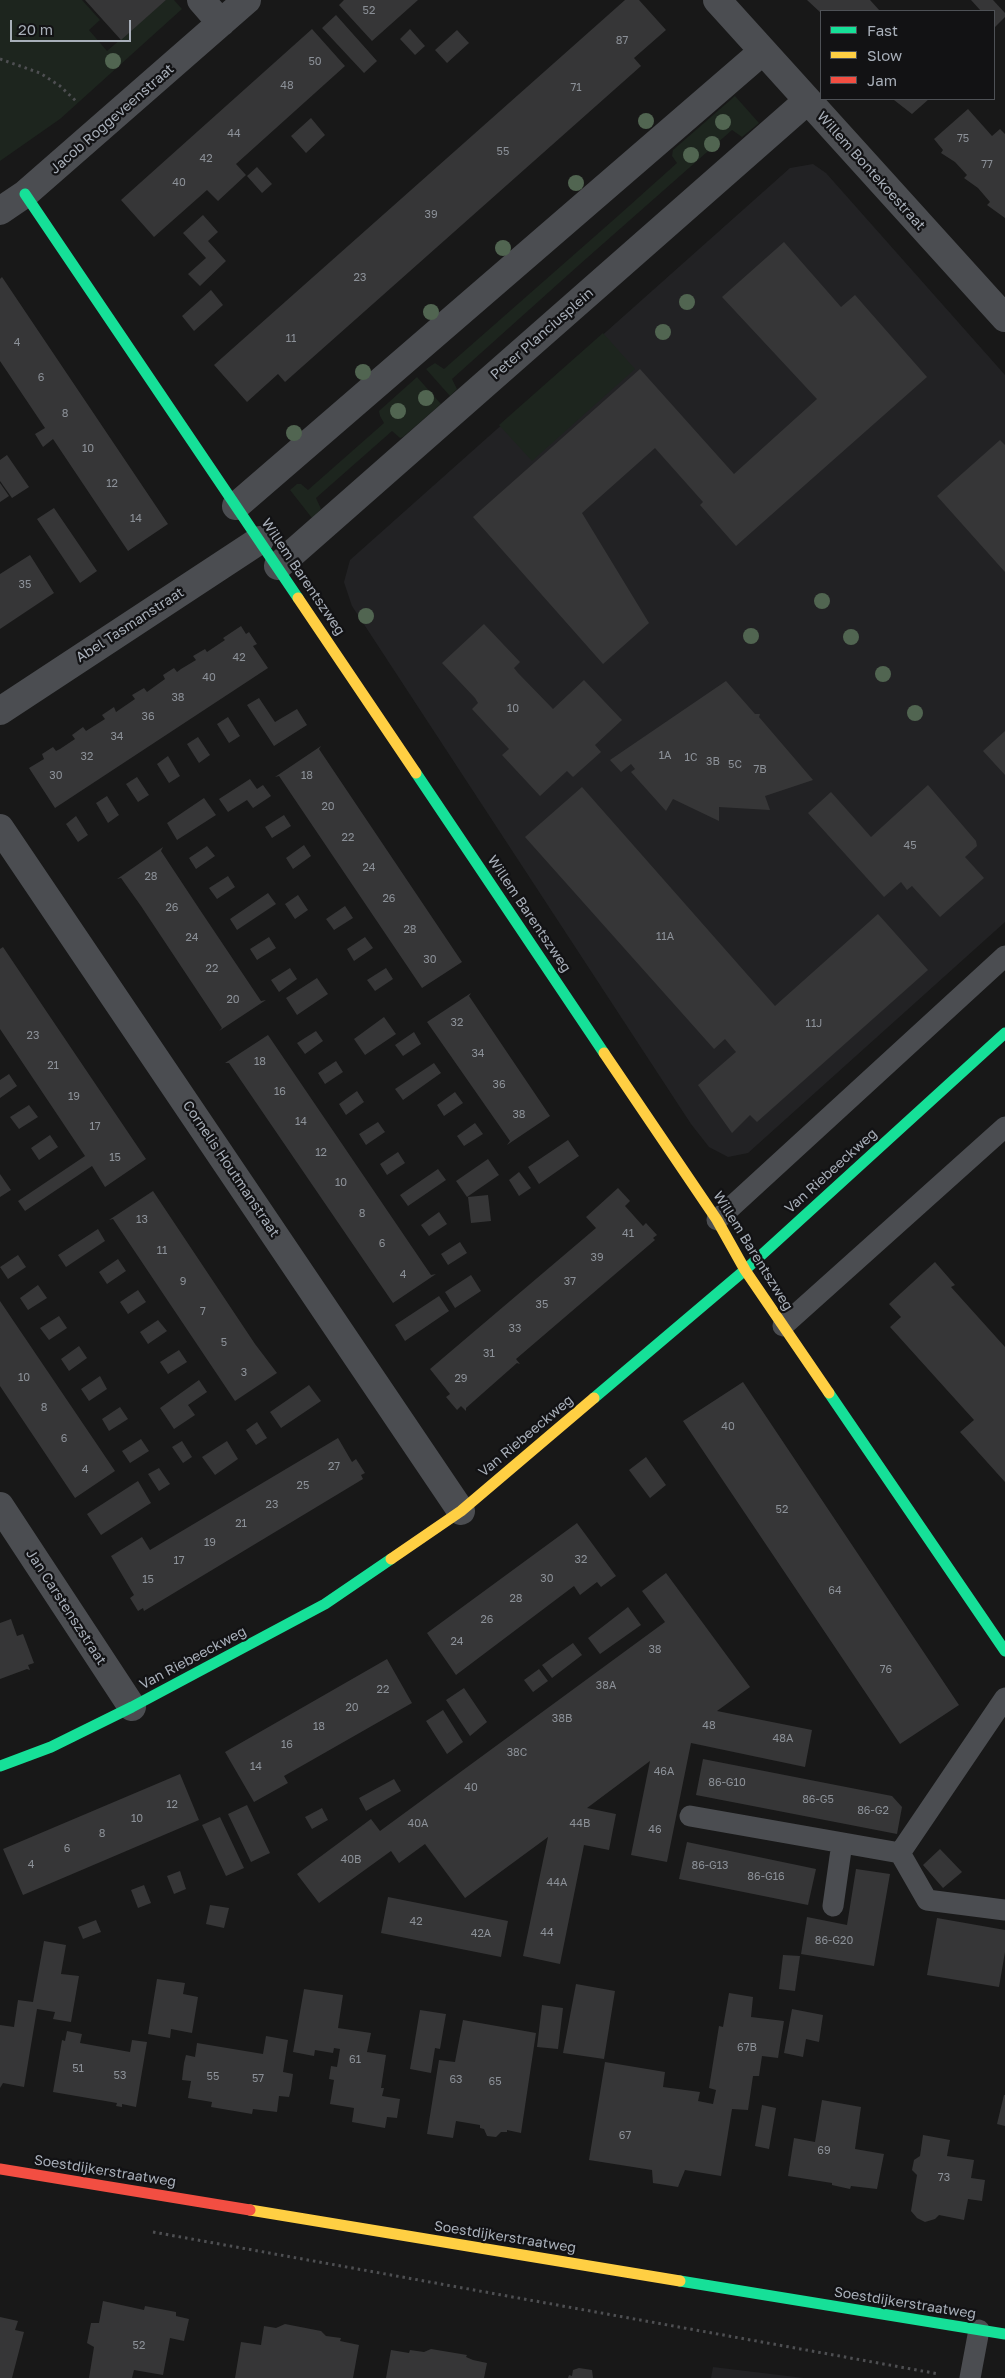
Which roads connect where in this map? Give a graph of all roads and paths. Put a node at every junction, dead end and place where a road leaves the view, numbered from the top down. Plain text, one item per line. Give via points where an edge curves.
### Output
1 (201, 0) edge
2 (247, 0) edge
3 (717, 0) edge
4 (221, 23) junction
5 (763, 51) junction
6 (0, 59) edge
7 (807, 101) junction
8 (104, 126) junction
9 (25, 194) junction
10 (0, 211) edge
11 (1005, 318) edge
12 (236, 506) junction
13 (260, 540) junction
14 (278, 566) junction
15 (0, 711) edge
16 (0, 828) edge
17 (1005, 956) edge
18 (1005, 1033) edge
19 (1005, 1126) edge
20 (717, 1220) junction
21 (745, 1270) junction
22 (783, 1326) junction
23 (0, 1506) edge
24 (461, 1511) junction
25 (1005, 1651) edge
26 (1005, 1698) edge
27 (132, 1707) junction
28 (0, 1766) edge
29 (690, 1816) dead end
30 (842, 1843) junction
31 (900, 1853) junction
32 (832, 1906) dead end
33 (1005, 1910) edge
34 (0, 2169) edge
35 (147, 2231) dead end
36 (978, 2330) junction
37 (1005, 2334) edge
38 (942, 2374) dead end
39 (970, 2378) edge

1 - 4 street
2 - 4 street, Jacob Roggeveenstraat
3 - 5 street, Willem Bontekoestraat
4 - 8 street, Jacob Roggeveenstraat
5 - 7 street, Willem Bontekoestraat
5 - 12 street
6 - 8 path via 40,73 60,86
7 - 11 street, Willem Bontekoestraat
7 - 14 street, Peter Planciusplein
8 - 9 street, Jacob Roggeveenstraat
9 - 10 street, Jacob Roggeveenstraat
9 - 12 street, Willem Barentszweg
12 - 13 street, Willem Barentszweg
13 - 14 street, Willem Barentszweg
13 - 15 street, Abel Tasmanstraat
14 - 20 street, Willem Barentszweg
16 - 24 street, Cornelis Houtmanstraat
17 - 20 lane
18 - 21 street, Van Riebeeckweg
19 - 22 lane
20 - 21 street, Willem Barentszweg
21 - 22 street, Willem Barentszweg
21 - 24 street, Van Riebeeckweg
22 - 25 street, Willem Barentszweg
23 - 27 street, Jan Carstenszstraat
24 - 27 street, Van Riebeeckweg via 325,1604
26 - 31 lane
27 - 28 street, Van Riebeeckweg via 51,1746
29 - 30 lane
30 - 31 lane
30 - 32 lane
31 - 33 lane via 927,1900
34 - 36 street, Soestdijkerstraatweg
35 - 38 path
36 - 37 street, Soestdijkerstraatweg
36 - 39 lane

